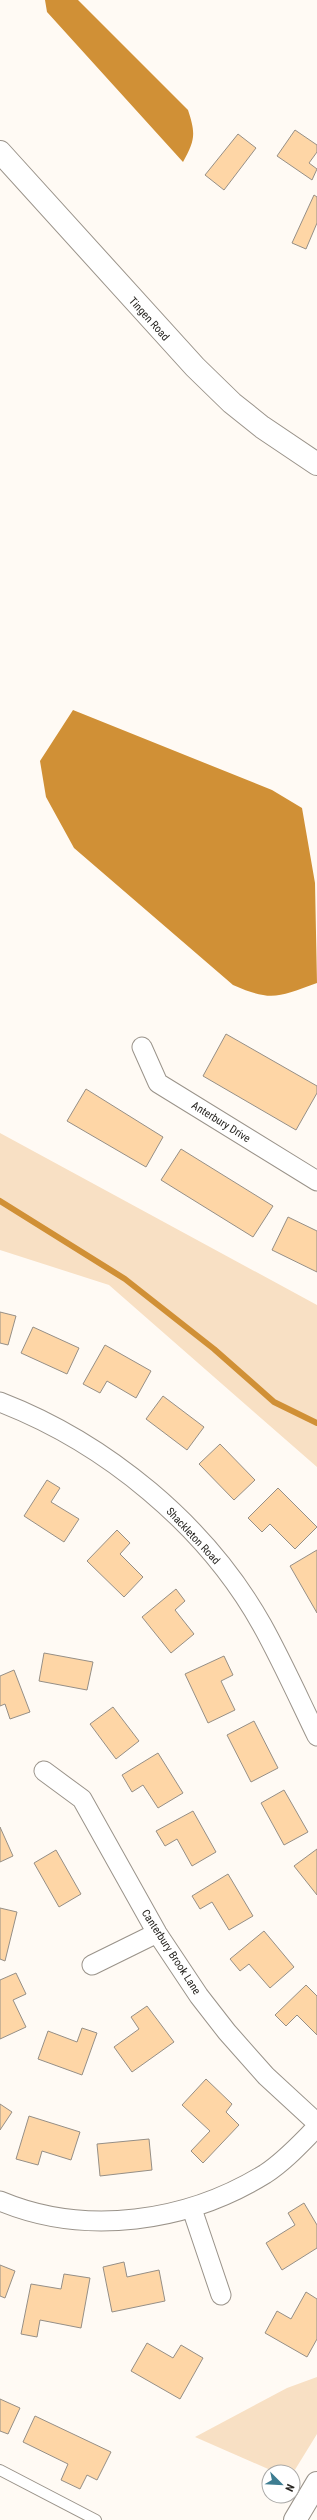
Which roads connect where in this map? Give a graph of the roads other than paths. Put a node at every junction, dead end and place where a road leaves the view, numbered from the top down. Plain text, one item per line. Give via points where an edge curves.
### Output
1 (0, 152) edge
2 (317, 464) edge
3 (142, 1047) dead end
4 (317, 1181) edge
5 (0, 1402) edge
6 (317, 1736) edge
7 (44, 1771) dead end
8 (157, 1933) junction
9 (92, 1965) dead end
10 (317, 2123) edge
11 (317, 2127) edge
12 (0, 2201) edge
13 (192, 2209) junction
14 (221, 2295) dead end
15 (0, 2470) edge
16 (317, 2483) edge
17 (81, 2517) edge
18 (96, 2520) edge
19 (295, 2520) edge

1 - 2 street, Tingen Road via 195,367 232,403 262,427
3 - 4 street, Anterbury Drive via 158,1083
5 - 6 street, Shackleton Road via 58,1428 93,1449 141,1484 196,1537 221,1565 262,1625
7 - 8 street, Canterbury Brook Lane via 82,1799
8 - 9 street
8 - 10 street, Canterbury Brook Lane via 226,2032 266,2076
11 - 13 street via 266,2173 232,2192
12 - 13 street via 44,2215 107,2221 146,2219
13 - 14 street
15 - 17 lane
16 - 19 street
17 - 18 lane

